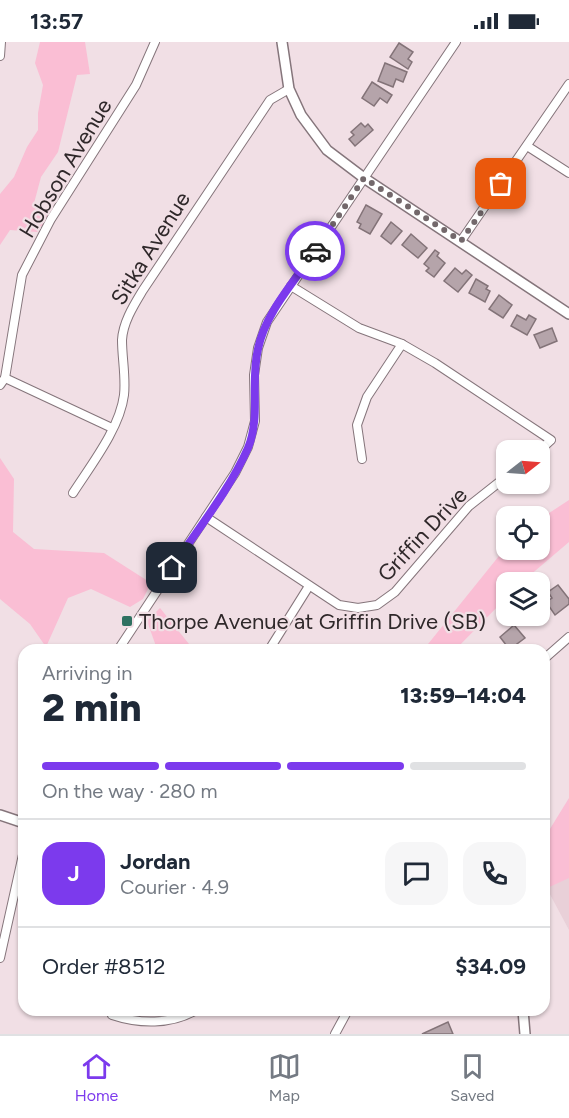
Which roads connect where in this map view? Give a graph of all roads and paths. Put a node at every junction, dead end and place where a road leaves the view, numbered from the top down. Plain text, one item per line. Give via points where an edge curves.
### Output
1 (1, 42) edge
2 (155, 42) edge
3 (282, 42) edge
4 (456, 42) edge
5 (0, 56) edge
6 (569, 84) edge
7 (289, 89) junction
8 (527, 146) junction
9 (569, 173) edge
10 (364, 178) junction
11 (461, 241) junction
12 (291, 286) junction
13 (569, 314) edge
14 (402, 344) junction
15 (2, 381) edge
16 (112, 428) junction
17 (550, 441) edge
18 (362, 459) dead end
19 (496, 485) edge
20 (73, 493) dead end
21 (206, 517) junction
22 (309, 586) junction
23 (569, 637) edge
24 (122, 644) edge
25 (273, 644) edge
26 (550, 654) edge
27 (0, 815) edge
28 (18, 821) edge
29 (18, 877) edge
30 (0, 958) edge
31 (115, 1016) edge
32 (181, 1016) edge
33 (345, 1016) edge
34 (524, 1016) edge
35 (335, 1034) edge
36 (525, 1034) edge

1 - 5 street
2 - 15 street, Hobson Avenue via 136,85 51,219 22,275
3 - 7 street
4 - 10 street
6 - 8 street
7 - 10 street via 301,115 327,150
7 - 16 street, Sitka Avenue via 270,100 129,315 122,338 124,395
8 - 9 street
8 - 11 street
10 - 11 street
10 - 12 street
11 - 13 street
12 - 14 street via 359,328
12 - 21 street via 267,322 258,348 255,421 248,447
14 - 17 street
14 - 18 street via 367,398 357,425
15 - 16 street
16 - 20 street, Sitka Avenue
19 - 22 street, Griffin Drive via 469,506 395,592 377,605 339,605
21 - 22 street, Griffin Drive
21 - 24 street
22 - 25 street
23 - 26 street
27 - 28 street
29 - 30 street
31 - 32 street via 146,1022
33 - 35 street
34 - 36 street

